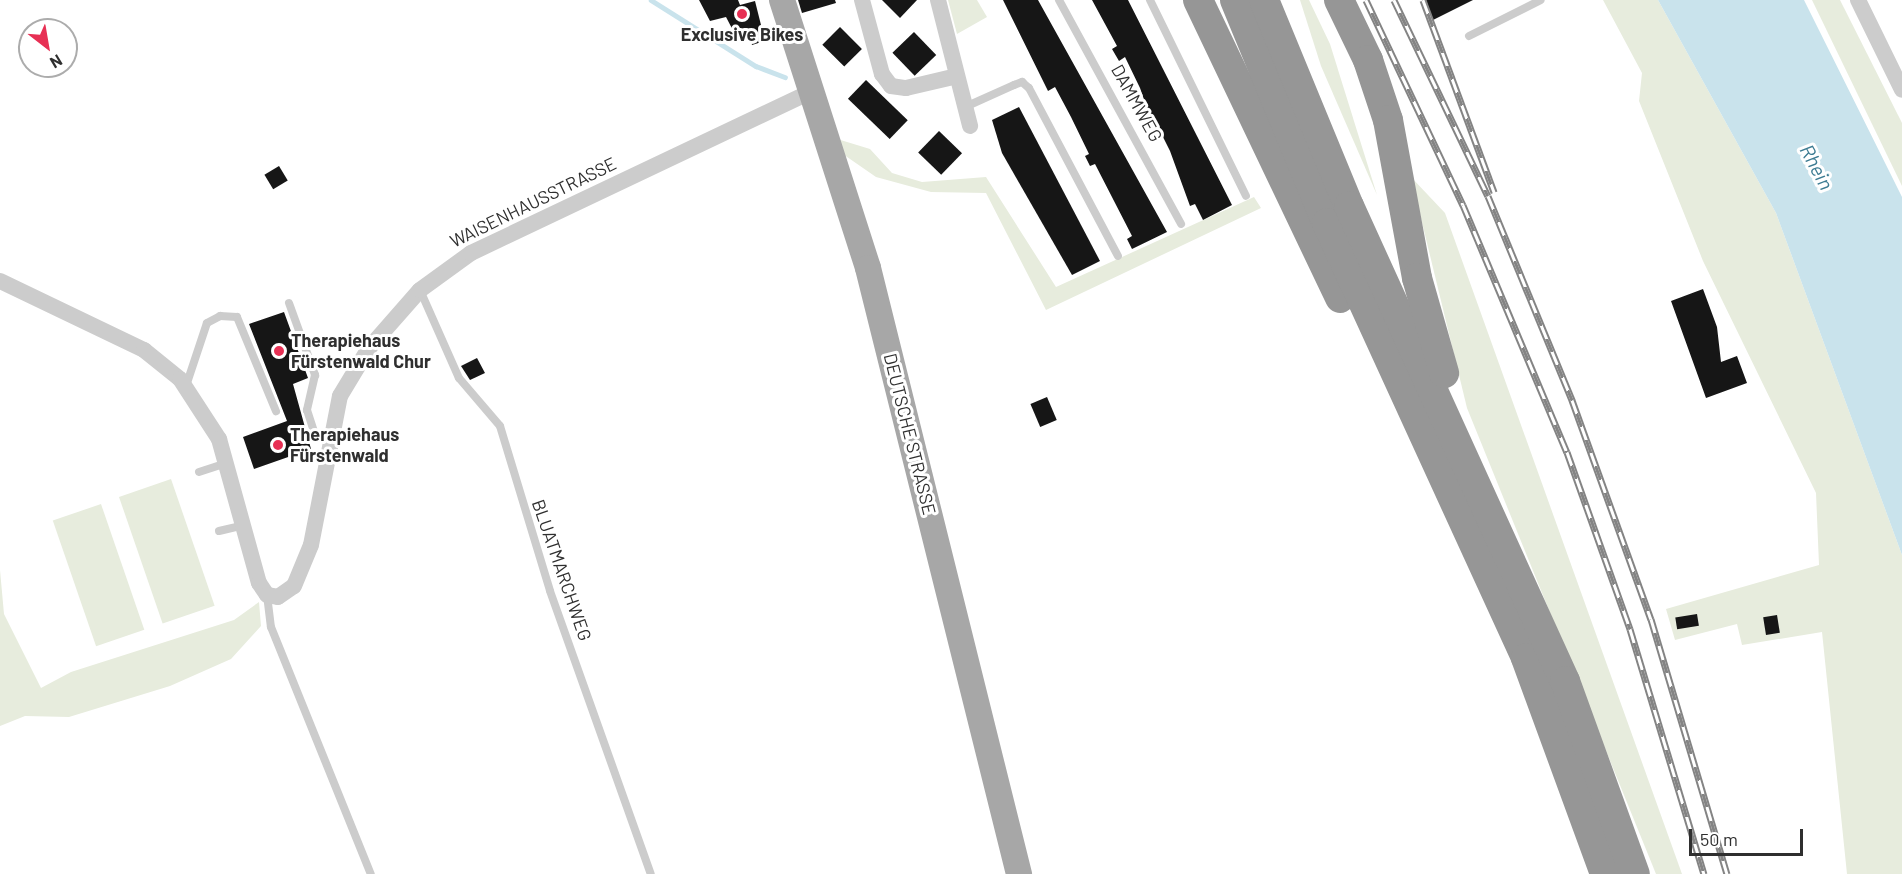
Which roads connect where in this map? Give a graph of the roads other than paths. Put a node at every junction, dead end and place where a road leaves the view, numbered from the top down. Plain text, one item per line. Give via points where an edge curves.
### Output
1 (782, 0) edge
2 (862, 0) edge
3 (938, 0) edge
4 (1059, 0) edge
5 (1150, 0) edge
6 (1198, 0) edge
7 (1235, 0) edge
8 (1264, 0) edge
9 (1339, 0) edge
10 (1540, 0) edge
11 (1858, 0) edge
12 (1469, 36) dead end
13 (957, 76) junction
14 (1902, 90) edge
15 (810, 92) junction
16 (965, 107) junction
17 (970, 126) dead end
18 (1246, 196) dead end
19 (1182, 224) dead end
20 (1119, 256) dead end
21 (0, 281) edge
22 (420, 290) junction
23 (289, 303) dead end
24 (186, 386) junction
25 (276, 411) dead end
26 (330, 435) junction
27 (228, 463) junction
28 (199, 472) dead end
29 (246, 525) junction
30 (219, 531) dead end
31 (1508, 548) junction
32 (267, 595) junction
33 (1501, 602) junction
34 (371, 874) edge
35 (651, 874) edge
36 (1019, 874) edge
37 (1605, 874) edge
38 (1635, 874) edge

1 - 15 main road, DEUTSCHE STRASSE
2 - 13 street via 882,74 891,86 906,88
3 - 13 street
4 - 19 lane, DAMMWEG
5 - 18 lane
6 - 33 highway via 1265,150 1439,496
7 - 33 highway via 1327,223
8 - 31 highway via 1349,206
9 - 31 highway via 1379,91 1424,308 1442,367 1483,461
10 - 12 lane
11 - 14 street
13 - 16 street
15 - 22 street, WAISENHAUSSTRASSE via 471,253
15 - 36 main road, DEUTSCHE STRASSE via 874,288
16 - 17 street
16 - 20 lane via 1023,82
21 - 24 street via 144,350
22 - 26 street, WAISENHAUSSTRASSE via 347,382
22 - 35 lane, BLUATMARCHWEG via 459,378 500,426 550,591
23 - 26 lane via 315,375 307,410 315,434
24 - 25 lane via 207,323 220,316 237,317
24 - 27 street via 212,422
26 - 32 street, WAISENHAUSSTRASSE via 305,563 290,591
27 - 28 lane
27 - 29 street
29 - 30 lane
29 - 32 street via 257,577
31 - 38 highway via 1565,681
32 - 34 lane via 271,627
33 - 37 highway

